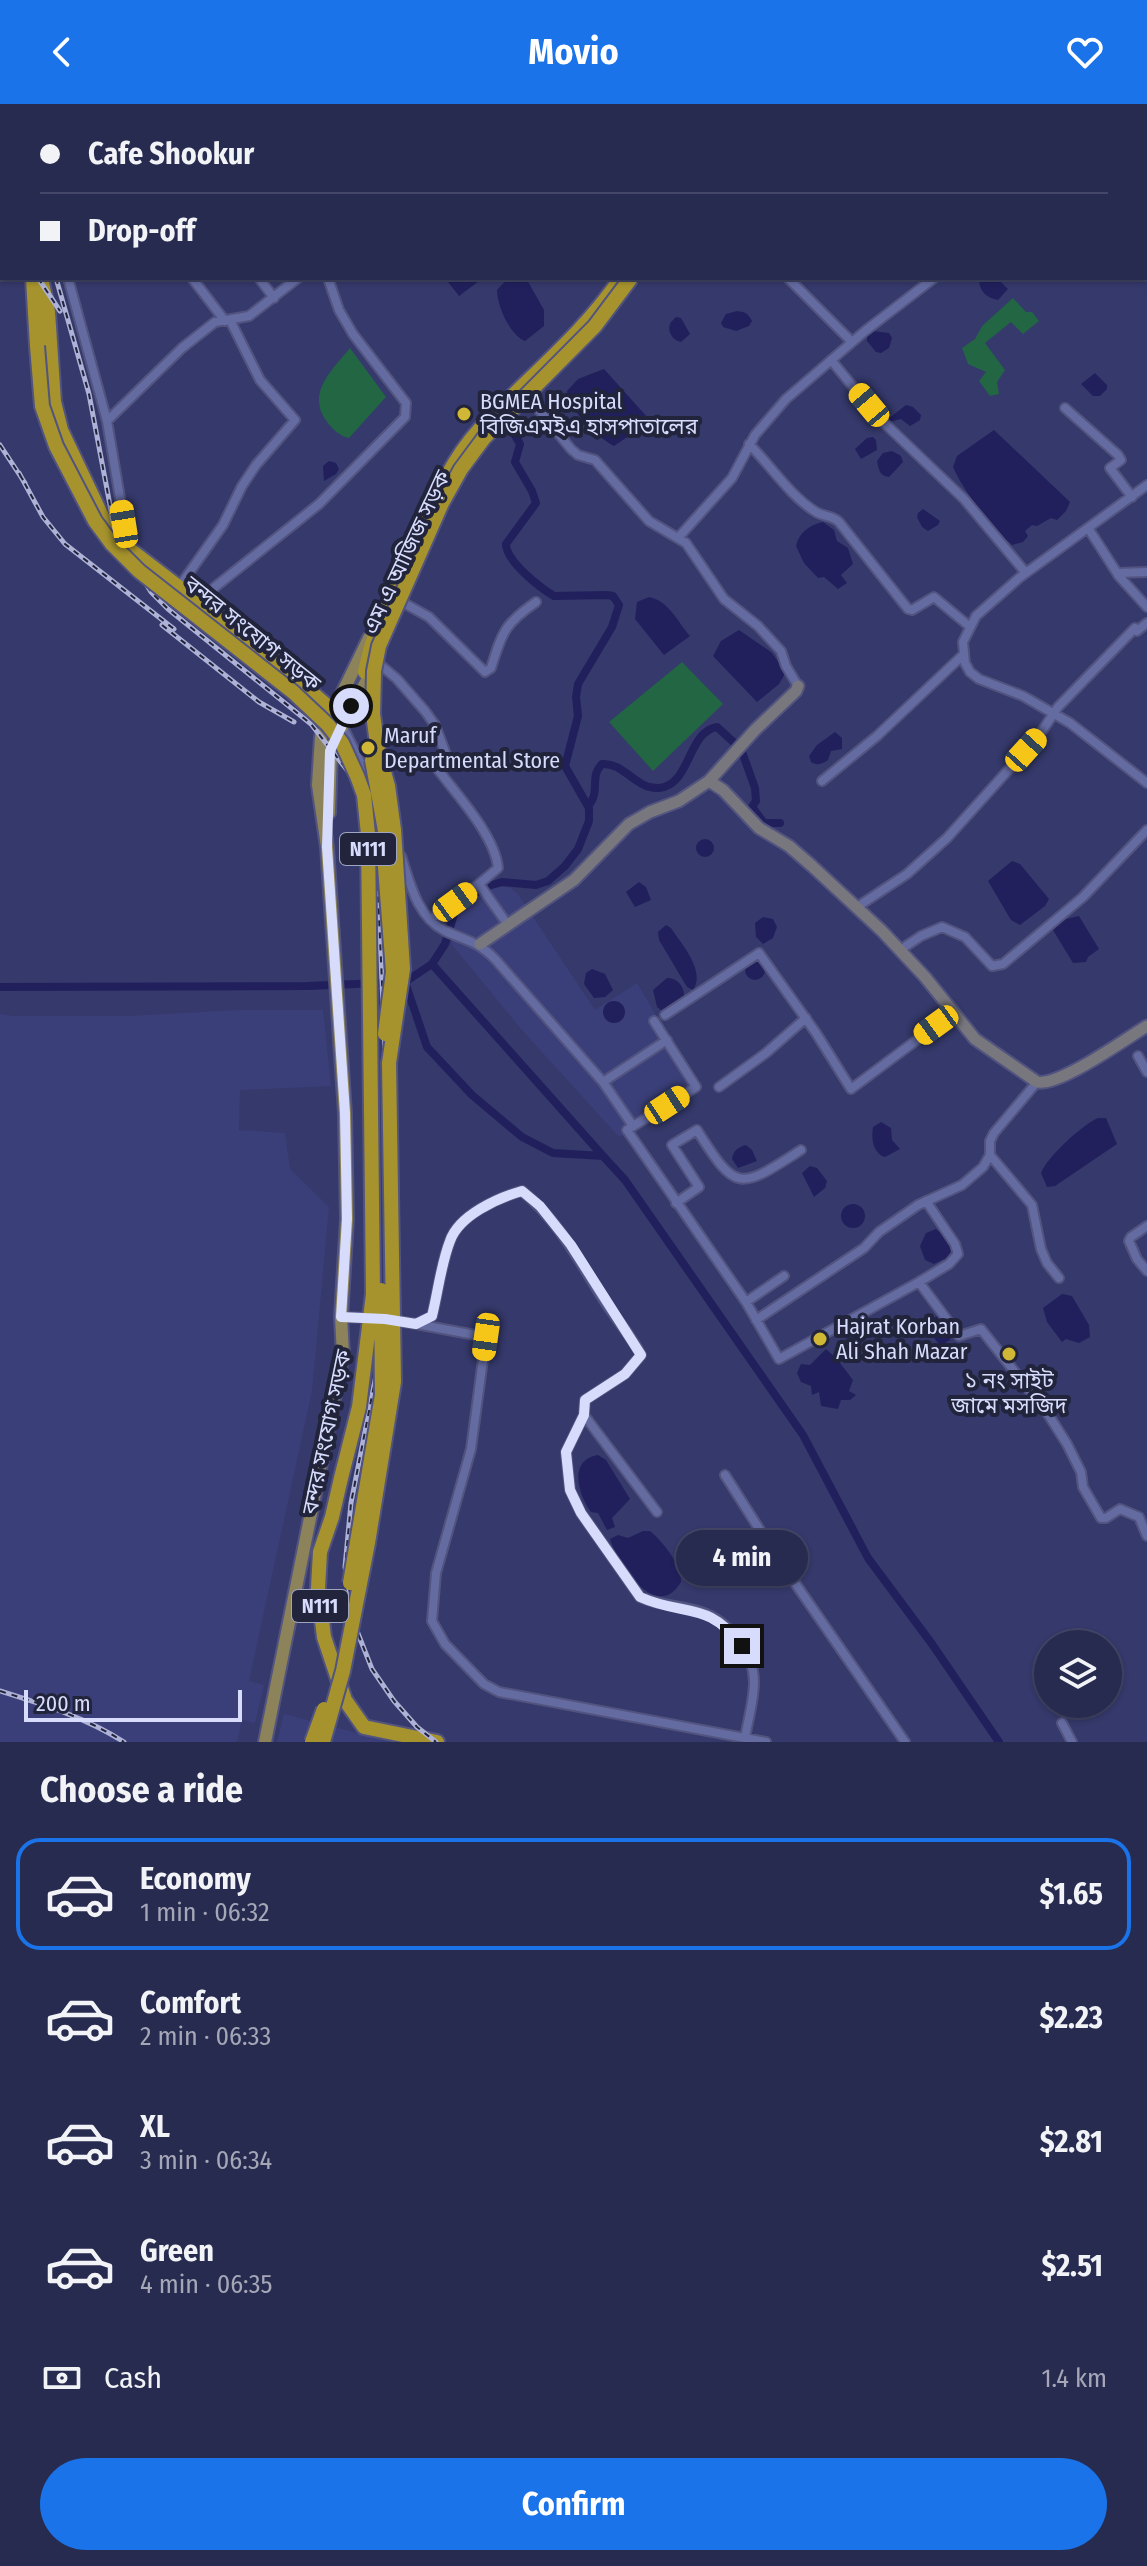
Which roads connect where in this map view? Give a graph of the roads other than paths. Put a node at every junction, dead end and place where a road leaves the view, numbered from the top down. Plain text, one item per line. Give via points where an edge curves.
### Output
1 (33, 280) edge
2 (41, 280) edge
3 (69, 280) edge
4 (194, 280) edge
5 (260, 280) edge
6 (296, 280) edge
7 (329, 280) edge
8 (617, 280) edge
9 (618, 280) edge
10 (632, 280) edge
11 (633, 280) edge
12 (790, 280) edge
13 (927, 280) edge
14 (274, 298) junction
15 (227, 320) junction
16 (852, 342) junction
17 (831, 360) junction
18 (529, 398) junction
19 (1065, 408) dead end
20 (107, 421) junction
21 (749, 444) junction
22 (1147, 485) edge
23 (1132, 497) junction
24 (1090, 531) dead end
25 (678, 538) junction
26 (129, 549) junction
27 (1147, 572) edge
28 (1026, 573) junction
29 (1117, 573) junction
30 (179, 587) junction
31 (402, 602) junction
32 (536, 602) dead end
33 (200, 604) junction
34 (1147, 607) edge
35 (1147, 623) edge
36 (969, 626) junction
37 (964, 654) junction
38 (371, 667) junction
39 (798, 686) joint
40 (351, 706) junction
41 (332, 710) junction
42 (1054, 713) junction
43 (341, 724) junction
44 (709, 781) junction
45 (822, 781) dead end
46 (1147, 783) edge
47 (1147, 830) edge
48 (327, 847) junction
49 (479, 884) junction
50 (857, 907) junction
51 (430, 920) junction
52 (508, 925) junction
53 (480, 944) junction
54 (900, 950) junction
55 (953, 1013) junction
56 (665, 1015) dead end
57 (806, 1018) junction
58 (654, 1021) dead end
59 (1147, 1026) edge
60 (667, 1040) junction
61 (1138, 1056) dead end
62 (1147, 1072) edge
63 (603, 1082) junction
64 (1037, 1082) junction
65 (719, 1087) dead end
66 (633, 1126) junction
67 (801, 1150) dead end
68 (990, 1155) junction
69 (926, 1201) junction
70 (676, 1203) junction
71 (1147, 1226) edge
72 (1147, 1271) edge
73 (784, 1276) dead end
74 (1059, 1278) dead end
75 (919, 1282) junction
76 (746, 1302) junction
77 (341, 1317) junction
78 (756, 1320) junction
79 (416, 1324) junction
80 (584, 1415) junction
81 (725, 1475) dead end
82 (657, 1512) dead end
83 (1143, 1515) edge
84 (1147, 1536) edge
85 (1062, 1723) dead end
86 (266, 1736) edge
87 (745, 1738) junction
88 (312, 1742) edge
89 (323, 1742) edge
90 (437, 1742) edge
91 (766, 1742) edge
92 (905, 1742) edge
93 (1072, 1742) edge

1 - 90 highway, বন্দর সংযোগ সড়ক / N111, bridge via 42,406 56,446 95,521 139,571 317,713 342,743 364,795 373,1294 359,1407 320,1552 318,1588 324,1637 345,1700 364,1727
2 - 26 highway via 61,430 108,529
3 - 20 street
4 - 15 street
5 - 14 street
6 - 14 street
7 - 33 street via 353,334 406,403 405,417 319,504
8 - 41 main road, এম এ আজিজ সড়ক via 448,462 367,645
9 - 38 highway via 588,320 477,432 453,464 371,644
10 - 89 highway, bridge via 461,469 379,646 373,714 394,830 403,969 389,1063 394,1382 343,1671
11 - 18 main road, এম এ আজিজ সড়ক via 598,329
12 - 16 street
13 - 16 street
14 - 15 street via 249,316
15 - 20 street via 215,322 182,348
15 - 30 street via 260,380 295,420 256,465 223,525
16 - 17 street
17 - 21 street via 786,399
17 - 28 street via 878,417 964,499
18 - 25 street via 571,449 595,460 649,521
18 - 31 main road, এম এ আজিজ সড়ক via 487,440 465,473
19 - 23 street via 1118,455 1121,460 1110,468
20 - 26 street
21 - 25 street via 732,478
21 - 36 street via 802,500 839,522 908,609 934,597
22 - 23 street
23 - 28 street
24 - 29 street
25 - 39 street via 730,606 752,620 781,651
26 - 30 highway
27 - 29 street
28 - 36 street
29 - 34 street
30 - 33 highway
31 - 32 street via 429,617 485,672 501,634
31 - 38 main road, এম এ আজিজ সড়ক
33 - 41 highway
35 - 42 street via 1110,651
36 - 37 street
37 - 42 street via 970,672 979,679
37 - 45 street
38 - 40 main road, এম এ আজিজ সড়ক
38 - 49 street via 397,679 435,725 447,757 436,767 497,857 498,868
38 - 88 highway, bridge via 363,708 386,836 393,972 379,1099 382,1395 341,1639
39 - 44 street
40 - 41 highway via 344,713
40 - 43 main road, এম এ আজিজ সড়ক
41 - 48 main road, এম এ আজিজ সড়ক via 319,754
42 - 46 street
42 - 50 street via 942,844
43 - 48 main road, এম এ আজিজ সড়ক via 330,751
43 - 51 street
44 - 50 street
44 - 52 street via 629,824 574,880
47 - 54 street via 1075,905 1003,964 992,966 965,937 942,927
48 - 77 main road, এম এ আজিজ সড়ক via 345,1113 347,1219
49 - 51 street
49 - 52 street
50 - 54 street
51 - 53 street
52 - 53 street
53 - 63 street
54 - 55 street
55 - 57 street via 851,1089
55 - 64 street via 975,1039
56 - 57 street via 759,953
57 - 65 street
58 - 60 street
59 - 64 street via 1071,1073
60 - 63 street
60 - 66 street via 696,1087
61 - 62 street
63 - 66 street
64 - 68 street via 994,1133
66 - 70 street via 627,1130
67 - 70 street via 755,1178 742,1179 724,1170 697,1130 672,1145 699,1187
68 - 69 street via 971,1178
68 - 74 street via 1032,1205 1041,1249
69 - 75 street via 958,1254
69 - 78 street
70 - 76 street
71 - 72 street via 1129,1241
73 - 76 street
75 - 78 street via 779,1359
75 - 83 street via 959,1336 981,1329 1031,1391 1067,1444 1101,1518 1120,1509
76 - 78 street
77 - 79 street
77 - 86 main road, এম এ আজিজ সড়ক via 343,1354
79 - 80 street via 432,1316 450,1238 473,1213 522,1191 571,1245 641,1355 625,1374 585,1400
79 - 87 street via 486,1337 471,1449 436,1573 432,1621 445,1644 499,1692
80 - 82 street
80 - 87 street via 566,1452 570,1490 581,1513 640,1597 707,1614 736,1638 750,1660 754,1680
81 - 92 street
83 - 84 street
85 - 93 street
87 - 91 street

